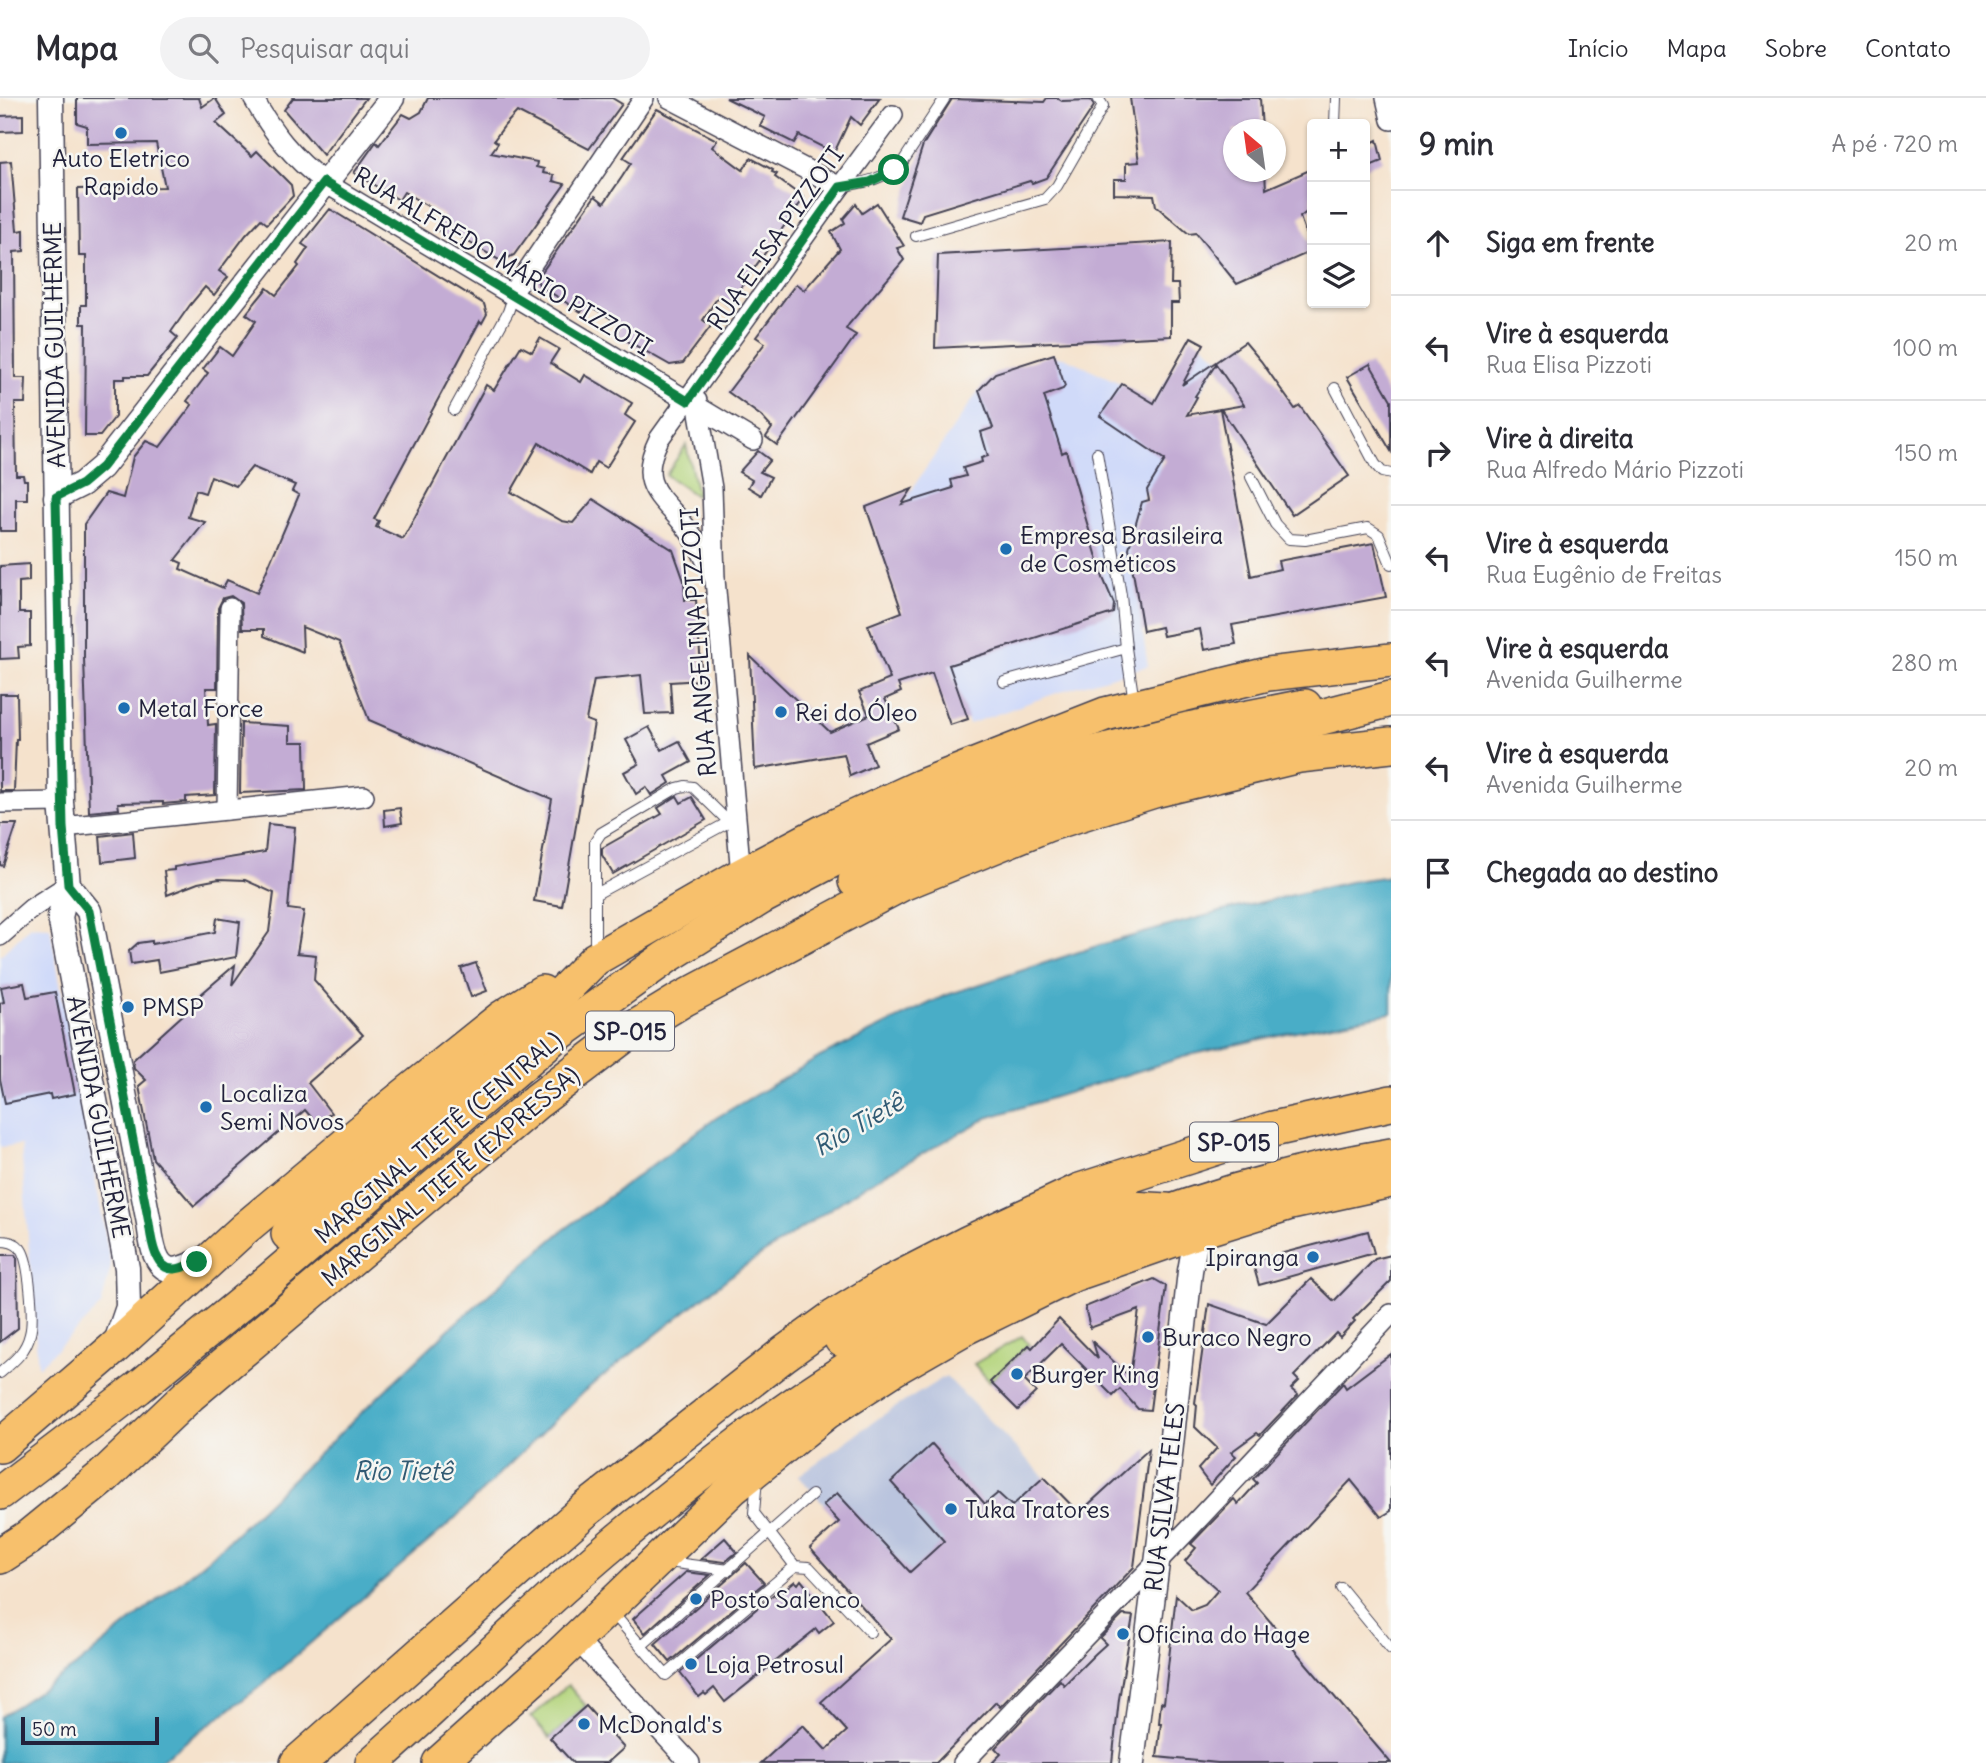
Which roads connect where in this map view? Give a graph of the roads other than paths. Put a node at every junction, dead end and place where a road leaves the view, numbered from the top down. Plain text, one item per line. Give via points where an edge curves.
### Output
1 (51, 98) edge
2 (253, 98) edge
3 (392, 98) edge
4 (644, 98) edge
5 (669, 98) edge
6 (945, 98) edge
7 (1098, 98) edge
8 (1336, 98) edge
9 (893, 115) dead end
10 (1335, 119) edge
11 (324, 182) junction
12 (840, 187) junction
13 (916, 236) dead end
14 (513, 296) junction
15 (1335, 388) dead end
16 (694, 399) junction
17 (454, 410) dead end
18 (753, 440) dead end
19 (1097, 453) dead end
20 (1391, 474) edge
21 (1251, 477) dead end
22 (56, 497) junction
23 (1391, 564) edge
24 (715, 579) junction
25 (230, 608) dead end
26 (1126, 648) junction
27 (1391, 660) edge
28 (1004, 682) dead end
29 (1391, 698) edge
30 (1134, 706) junction
31 (1391, 745) edge
32 (364, 796) dead end
33 (61, 802) junction
34 (0, 803) edge
35 (227, 810) junction
36 (733, 826) junction
37 (63, 827) junction
38 (741, 875) junction
39 (68, 885) junction
40 (596, 894) junction
41 (0, 936) edge
42 (595, 959) junction
43 (683, 999) junction
44 (1391, 1103) edge
45 (133, 1140) junction
46 (104, 1146) junction
47 (1389, 1179) edge
48 (1167, 1210) junction
49 (1197, 1231) junction
50 (0, 1241) edge
51 (214, 1256) junction
52 (1391, 1314) edge
53 (113, 1349) junction
54 (0, 1373) edge
55 (138, 1388) junction
56 (2, 1443) edge
57 (759, 1467) junction
58 (732, 1489) junction
59 (0, 1493) edge
60 (812, 1495) dead end
61 (584, 1511) junction
62 (770, 1534) junction
63 (0, 1556) edge
64 (657, 1561) junction
65 (1157, 1563) junction
66 (795, 1566) junction
67 (729, 1570) junction
68 (1341, 1588) dead end
69 (608, 1608) junction
70 (870, 1632) dead end
71 (576, 1639) junction
72 (640, 1646) junction
73 (1391, 1649) edge
74 (379, 1757) edge
75 (298, 1763) edge
76 (439, 1763) edge
77 (690, 1763) edge
78 (963, 1763) edge
79 (1132, 1763) edge

1 - 22 street, AVENIDA GUILHERME
2 - 11 street, RUA ALFREDO MÁRIO PIZZOTI via 291,154
3 - 11 street
4 - 14 street
5 - 12 street
6 - 12 lane via 894,170 870,182
7 - 13 lane via 1103,106 1051,194 1037,203
8 - 10 lane
9 - 12 street, RUA ELISA PIZZOTI
11 - 14 street, RUA ALFREDO MÁRIO PIZZOTI
11 - 22 street via 102,467
12 - 16 street, RUA ELISA PIZZOTI
14 - 16 street, RUA ALFREDO MÁRIO PIZZOTI
14 - 17 lane
15 - 20 lane via 1375,464
16 - 18 street, RUA ALFREDO MÁRIO PIZZOTI
16 - 24 street, RUA ANGELINA PIZZOTI via 712,488
16 - 24 street, RUA ELISA PIZZOTI via 659,439 650,457 650,471 653,488 693,536
19 - 26 lane
21 - 23 lane via 1289,539 1368,528 1379,535
22 - 33 street, AVENIDA GUILHERME
24 - 36 street, RUA ANGELINA PIZZOTI
25 - 35 street
26 - 28 lane
26 - 30 lane
27 - 30 highway via 1268,674
29 - 43 highway via 1136,765 1013,806 913,849 838,892 746,949
29 - 55 highway, MARGINAL TIETÊ (CENTRAL) via 1300,707 1085,755 883,834 761,898 665,958 553,1038
30 - 38 highway via 920,786
31 - 43 highway, MARGINAL TIETÊ (EXPRESSA) / SP-015 via 1299,755 1154,790 1047,824 902,883
32 - 35 street
33 - 34 street
33 - 37 street, AVENIDA GUILHERME
35 - 37 street
36 - 38 street, RUA ANGELINA PIZZOTI
36 - 40 lane
36 - 40 lane via 693,788 677,788 598,836
37 - 39 street, AVENIDA GUILHERME
38 - 42 highway
39 - 41 street
39 - 45 street, AVENIDA GUILHERME via 89,911
39 - 46 street, AVENIDA GUILHERME via 60,917
40 - 42 lane
42 - 51 highway via 501,1018
42 - 55 highway via 500,1051 170,1337
43 - 63 highway, MARGINAL TIETÊ (EXPRESSA) / SP-015 via 624,1035 537,1101 189,1395 104,1476
44 - 61 highway, SP-015 via 1273,1129 1080,1191 946,1255 835,1317
45 - 46 street
45 - 51 street, AVENIDA GUILHERME via 158,1260 174,1270
46 - 53 street, AVENIDA GUILHERME via 128,1289 128,1307
47 - 48 highway via 1343,1163
47 - 49 highway
48 - 61 highway via 1113,1208 950,1280 826,1347 624,1495
48 - 74 highway via 1074,1247 944,1311 821,1385 613,1544
49 - 57 highway via 1073,1275 967,1327 826,1413
49 - 65 street, RUA SILVA TELES
50 - 54 lane via 14,1243 26,1259 31,1317 24,1349
51 - 53 highway
52 - 65 street
53 - 56 highway
55 - 59 highway, MARGINAL TIETÊ (CENTRAL)
57 - 58 highway
57 - 62 lane via 754,1513
58 - 64 highway
58 - 74 highway via 680,1517 419,1737
60 - 62 lane
61 - 75 highway, SP-015
62 - 66 lane
62 - 67 lane
64 - 67 lane
64 - 69 highway
65 - 78 street
65 - 79 street, RUA SILVA TELES
66 - 70 lane via 808,1567
66 - 72 lane via 666,1675
67 - 72 lane
68 - 73 lane
69 - 71 highway
69 - 72 lane
71 - 76 highway
71 - 77 street

